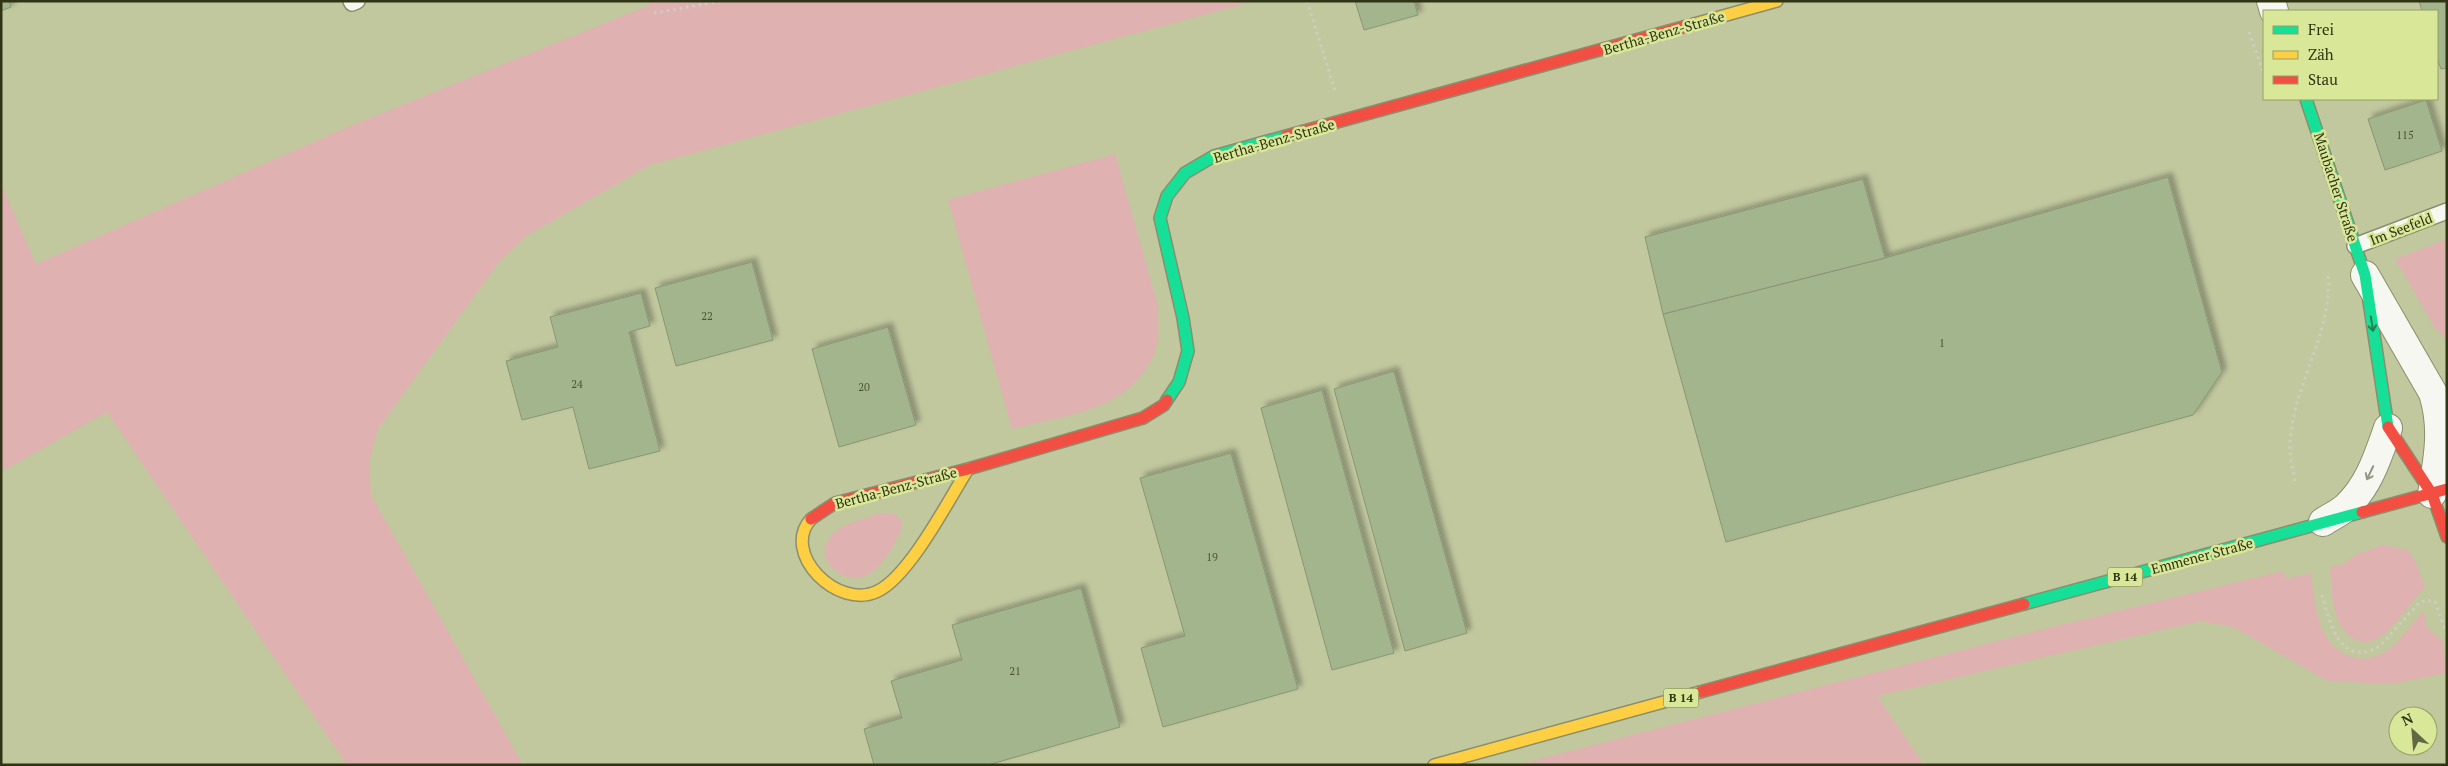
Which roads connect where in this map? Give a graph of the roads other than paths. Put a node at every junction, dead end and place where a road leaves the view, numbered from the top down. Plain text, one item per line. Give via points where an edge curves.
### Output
1 (351, 1) edge
2 (357, 1) edge
3 (1777, 1) edge
4 (2306, 100) edge
5 (2447, 211) edge
6 (2355, 246) junction
7 (2365, 276) junction
8 (2423, 372) junction
9 (2447, 389) edge
10 (2388, 428) junction
11 (968, 469) junction
12 (2439, 492) edge
13 (2321, 523) junction
14 (2447, 537) edge
15 (1434, 765) edge

1 - 2 lane
3 - 11 street, Bertha-Benz-Straße via 1214,156 1191,167 1173,184 1163,202 1160,218 1188,351 1179,382 1164,404 1143,418
4 - 6 street, Maubacher Straße
5 - 6 lane, Im Seefeld
6 - 7 street, Maubacher Straße
7 - 8 street, Maubacher Straße
7 -> 10 street, Maubacher Straße
8 - 9 street, Maubacher Straße
8 - 12 street, Maubacher Straße via 2433,393 2440,426
10 - 12 street, Maubacher Straße
10 -> 13 street, Maubacher Straße via 2370,476 2362,488 2346,508
11 - 11 street, Bertha-Benz-Straße via 908,560 877,591 860,594 840,592 824,584 811,568 804,551 802,532 816,514 835,503
12 - 13 street, Emmener Straße / B 14
12 - 14 street
13 - 15 street, Emmener Straße / B 14

